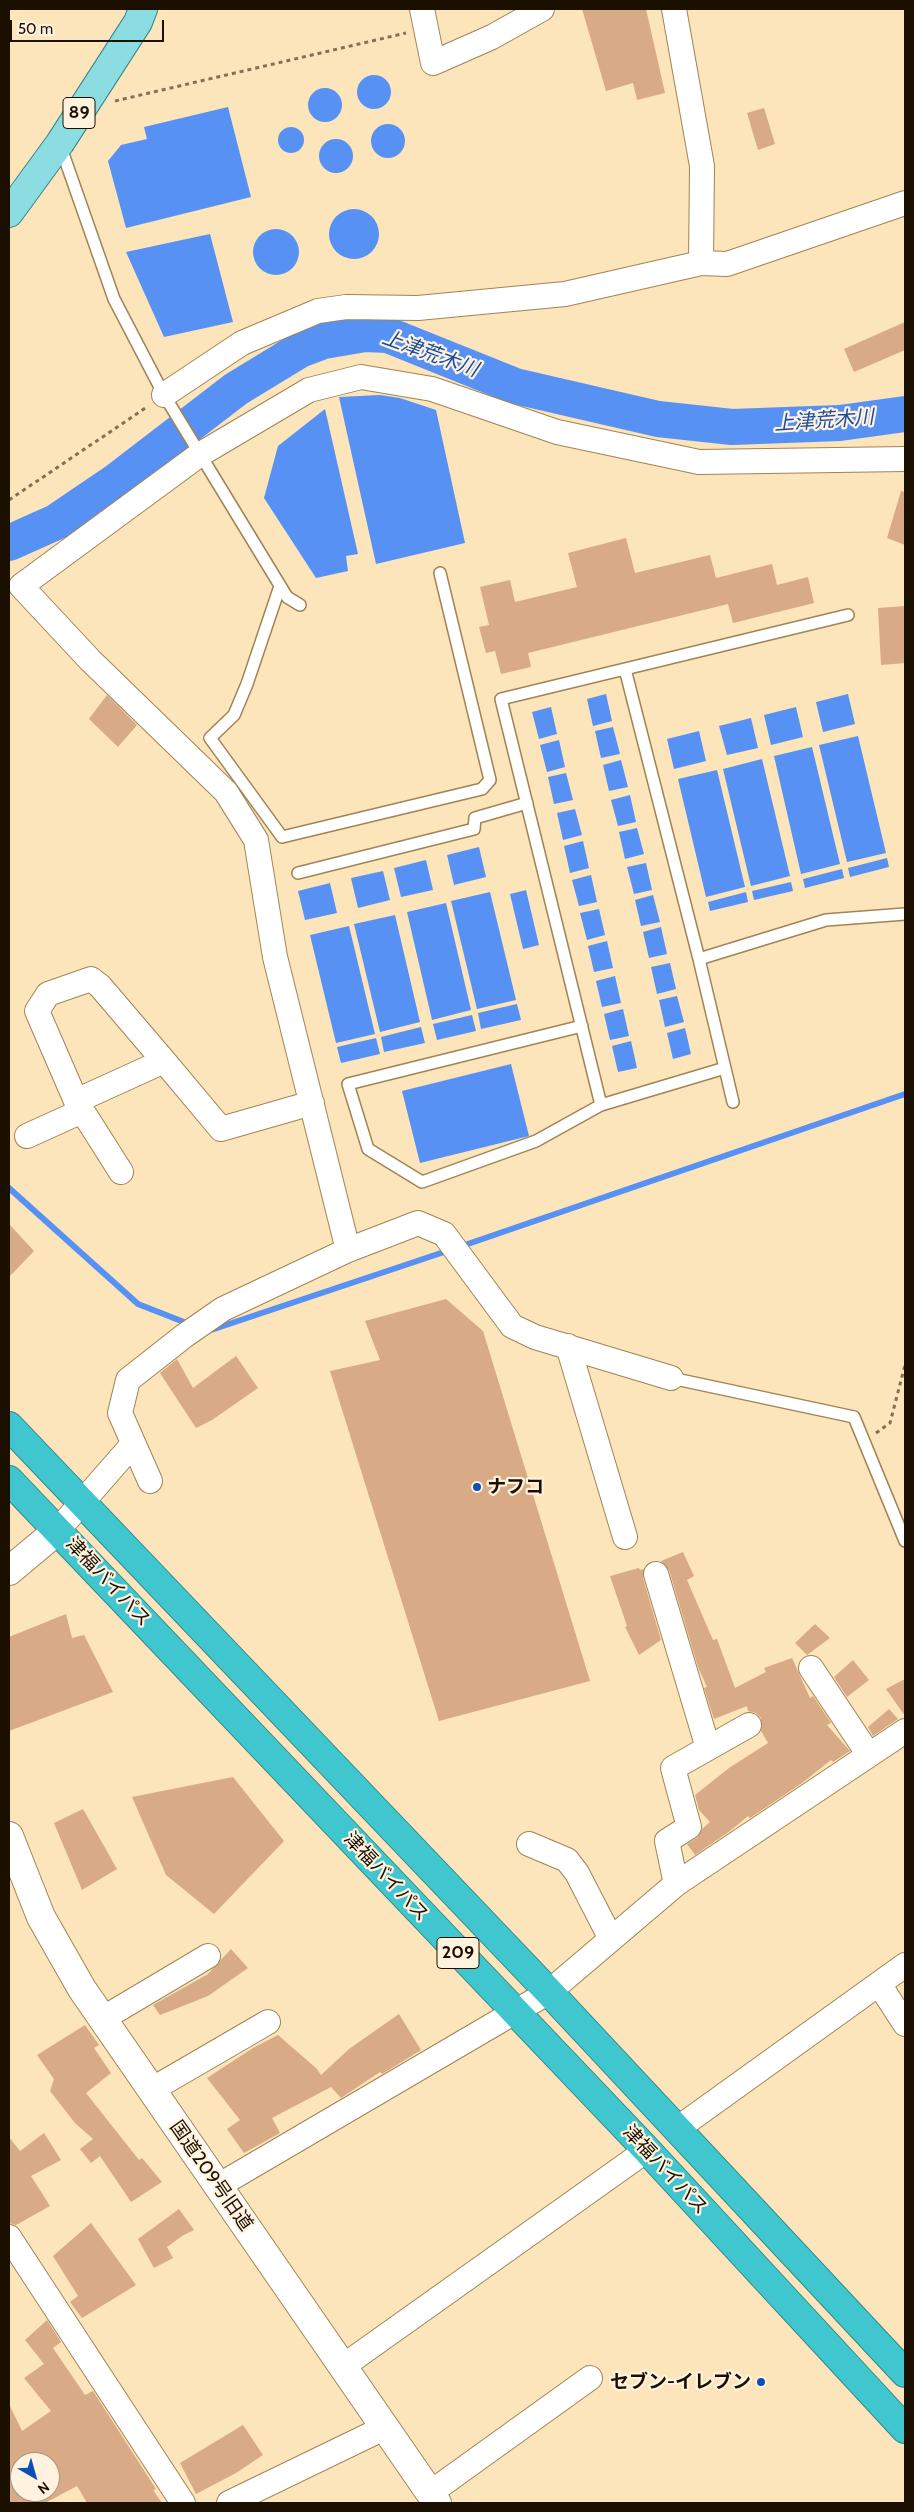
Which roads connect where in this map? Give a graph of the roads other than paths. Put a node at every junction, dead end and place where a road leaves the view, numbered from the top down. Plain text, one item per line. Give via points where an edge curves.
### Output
1 (143, 9) edge
2 (542, 9) edge
3 (674, 9) edge
4 (424, 19) edge
5 (60, 143) junction
6 (905, 203) edge
7 (9, 213) edge
8 (701, 263) junction
9 (164, 395) junction
10 (199, 455) junction
11 (905, 459) edge
12 (440, 573) dead end
13 (15, 578) edge
14 (280, 586) junction
15 (300, 605) dead end
16 (848, 615) dead end
17 (625, 669) junction
18 (527, 804) junction
19 (298, 873) dead end
20 (905, 914) edge
21 (699, 959) junction
22 (582, 1026) junction
23 (164, 1061) junction
24 (725, 1068) junction
25 (733, 1102) dead end
26 (312, 1103) junction
27 (601, 1105) junction
28 (79, 1106) junction
29 (27, 1136) dead end
30 (120, 1172) dead end
31 (348, 1250) junction
32 (568, 1346) junction
33 (671, 1378) joint
34 (9, 1426) edge
35 (133, 1444) junction
36 (9, 1480) edge
37 (150, 1481) dead end
38 (82, 1501) junction
39 (58, 1530) junction
40 (625, 1537) dead end
41 (905, 1541) edge
42 (9, 1571) edge
43 (656, 1574) dead end
44 (810, 1668) dead end
45 (749, 1724) dead end
46 (905, 1731) edge
47 (708, 1748) junction
48 (869, 1755) junction
49 (9, 1836) edge
50 (529, 1844) dead end
51 (676, 1884) junction
52 (611, 1939) junction
53 (208, 1956) dead end
54 (905, 1965) edge
55 (879, 1984) junction
56 (548, 1992) junction
57 (515, 2013) junction
58 (102, 2019) junction
59 (268, 2022) dead end
60 (905, 2024) edge
61 (151, 2090) junction
62 (677, 2129) junction
63 (647, 2150) junction
64 (218, 2186) junction
65 (9, 2237) edge
66 (342, 2367) junction
67 (905, 2373) edge
68 (590, 2378) dead end
69 (384, 2428) junction
70 (905, 2429) edge
71 (433, 2498) edge
72 (183, 2503) edge
73 (229, 2503) edge

1 - 5 main road, 89 via 138,22
2 - 4 street via 492,37 433,63
3 - 8 street via 702,166
5 - 7 main road, 89
5 - 9 lane via 114,299
6 - 8 street via 727,264
8 - 9 street via 565,294 418,308 318,310 242,343
9 - 10 lane
10 - 11 street via 309,390 361,377 432,389 557,432 699,462
10 - 13 street
10 - 14 lane
12 - 14 lane via 490,780 482,789 282,837 210,738 234,716
13 - 26 street via 90,660 226,792 256,840 275,957
14 - 15 lane via 287,597
16 - 17 lane
17 - 18 lane via 501,699
17 - 21 lane
18 - 19 lane via 475,818 474,829
18 - 22 lane
20 - 21 lane via 826,920
21 - 24 lane
22 - 27 lane
22 - 27 lane via 348,1084 368,1149 422,1182 536,1141
23 - 26 street via 221,1129
23 - 28 street
23 - 28 street via 91,979 48,994 37,1011
24 - 25 lane
24 - 27 lane
26 - 31 street
28 - 29 street
28 - 30 street
31 - 32 street via 418,1223 444,1234 512,1326
31 - 35 street via 223,1309 128,1380 120,1413
32 - 33 street
32 - 40 street
33 - 41 lane via 854,1417
34 - 38 highway, 津福バイパス / 209
35 - 37 street
35 - 38 street
36 - 39 highway, 津福バイパス / 209
38 - 39 street
38 - 56 highway, 津福バイパス / 209
39 - 42 street
39 - 57 highway, 津福バイパス / 209
43 - 47 street
44 - 48 street
45 - 47 street
46 - 48 street
47 - 51 street via 673,1768 689,1827 667,1842
48 - 51 street
49 - 58 street, 国道209号旧道 via 40,1918
50 - 52 street via 567,1860
51 - 52 street
52 - 56 street
53 - 58 street
54 - 55 street
55 - 60 street
55 - 62 street
56 - 57 street
56 - 62 highway, 津福バイパス / 209
57 - 63 highway, 津福バイパス / 209
57 - 64 street
58 - 61 street, 国道209号旧道
59 - 61 street
61 - 64 street, 国道209号旧道
62 - 67 highway, 津福バイパス / 209
63 - 66 street
63 - 70 highway, 津福バイパス / 209
64 - 66 street, 国道209号旧道
65 - 72 street
66 - 69 street, 国道209号旧道
68 - 71 street
69 - 71 street, 国道209号旧道
69 - 73 street

